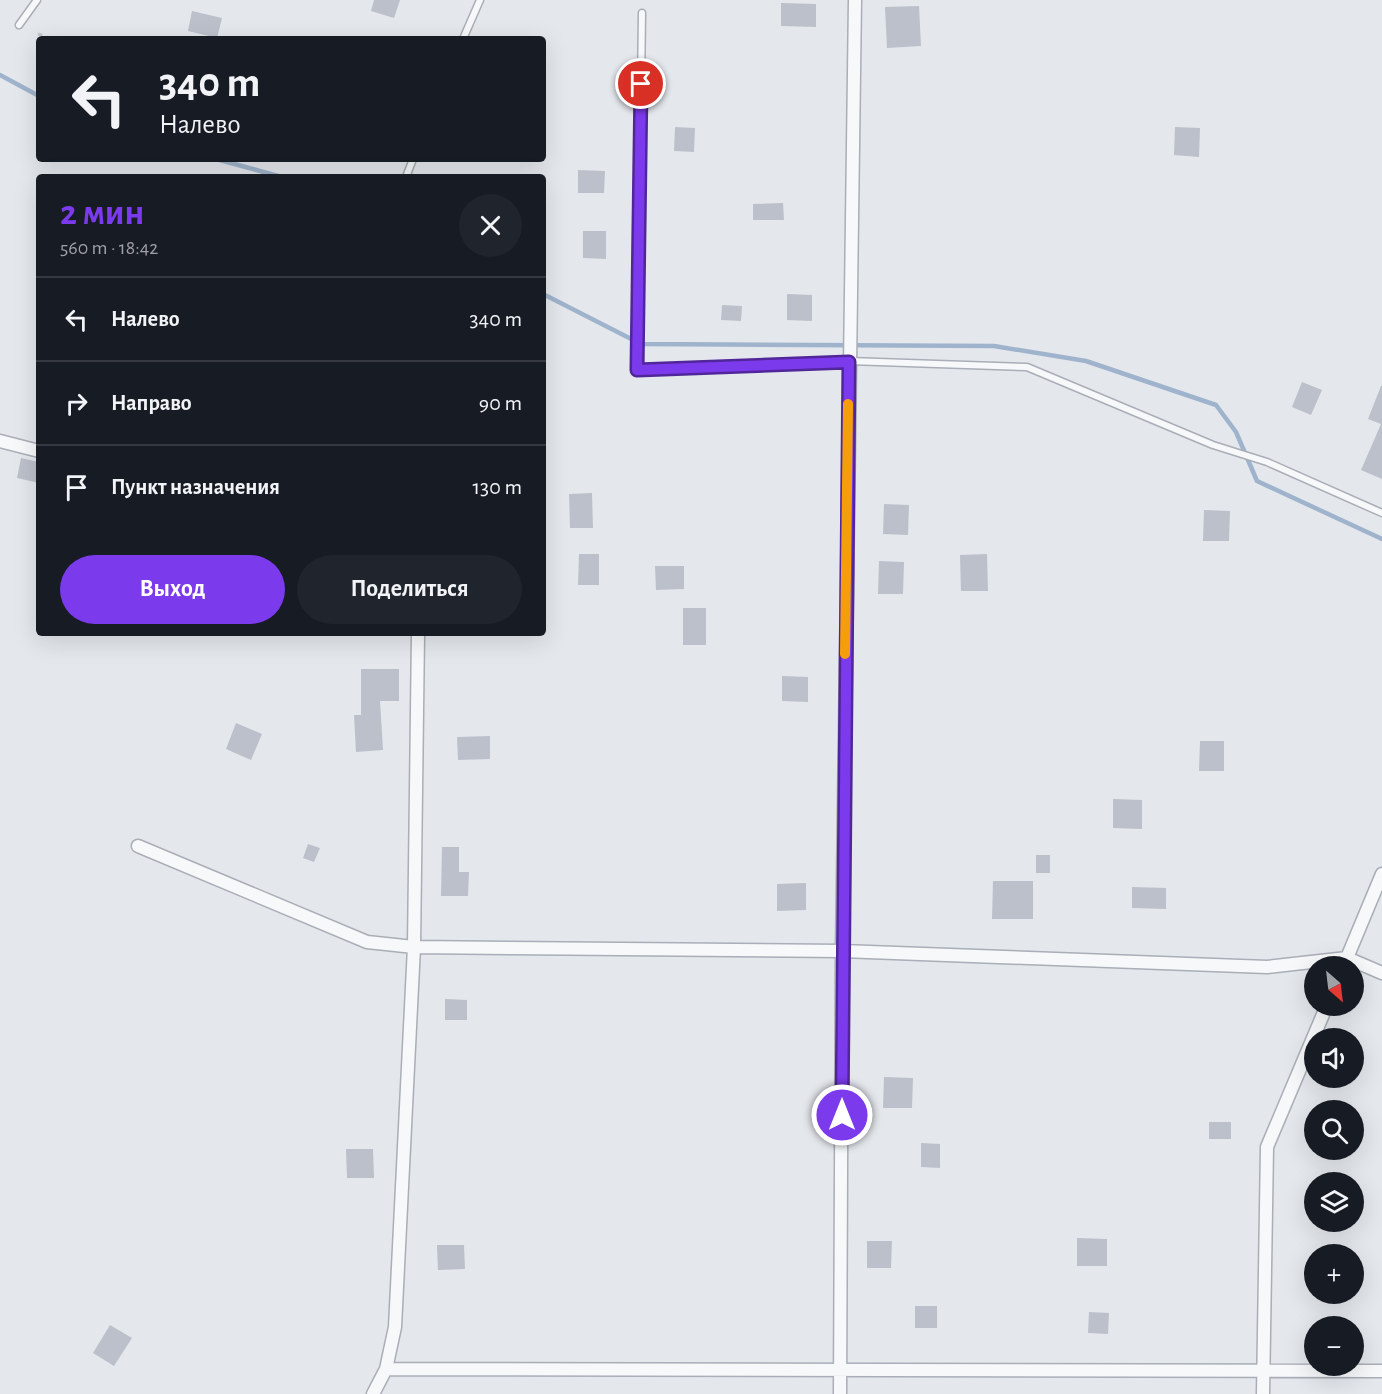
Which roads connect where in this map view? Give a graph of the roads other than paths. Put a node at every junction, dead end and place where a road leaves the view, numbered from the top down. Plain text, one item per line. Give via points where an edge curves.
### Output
1 (37, 0) edge
2 (480, 0) edge
3 (855, 0) edge
4 (642, 13) dead end
5 (20, 25) dead end
6 (464, 36) edge
7 (849, 362) junction
8 (0, 441) edge
9 (36, 450) edge
10 (1382, 513) edge
11 (418, 636) edge
12 (138, 846) dead end
13 (1382, 874) edge
14 (414, 947) junction
15 (842, 951) junction
16 (1348, 956) edge
17 (1304, 965) edge
18 (1364, 968) edge
19 (1382, 973) edge
20 (1322, 1016) edge
21 (386, 1369) junction
22 (841, 1371) junction
23 (1262, 1371) junction
24 (1382, 1371) edge
25 (373, 1394) edge
26 (840, 1394) edge
27 (1263, 1394) edge

1 - 5 lane
2 - 6 lane
3 - 7 street
4 - 7 lane via 637,370
7 - 10 lane via 1027,367 1213,445 1267,462
7 - 15 street
8 - 9 street
11 - 14 street
12 - 14 street via 367,942
13 - 16 street
14 - 15 street
14 - 21 street via 395,1327
15 - 17 street via 1267,967
15 - 22 street
18 - 19 street
20 - 23 street via 1267,1148
21 - 22 street
21 - 25 street
22 - 23 street
22 - 26 street
23 - 24 street
23 - 27 street

